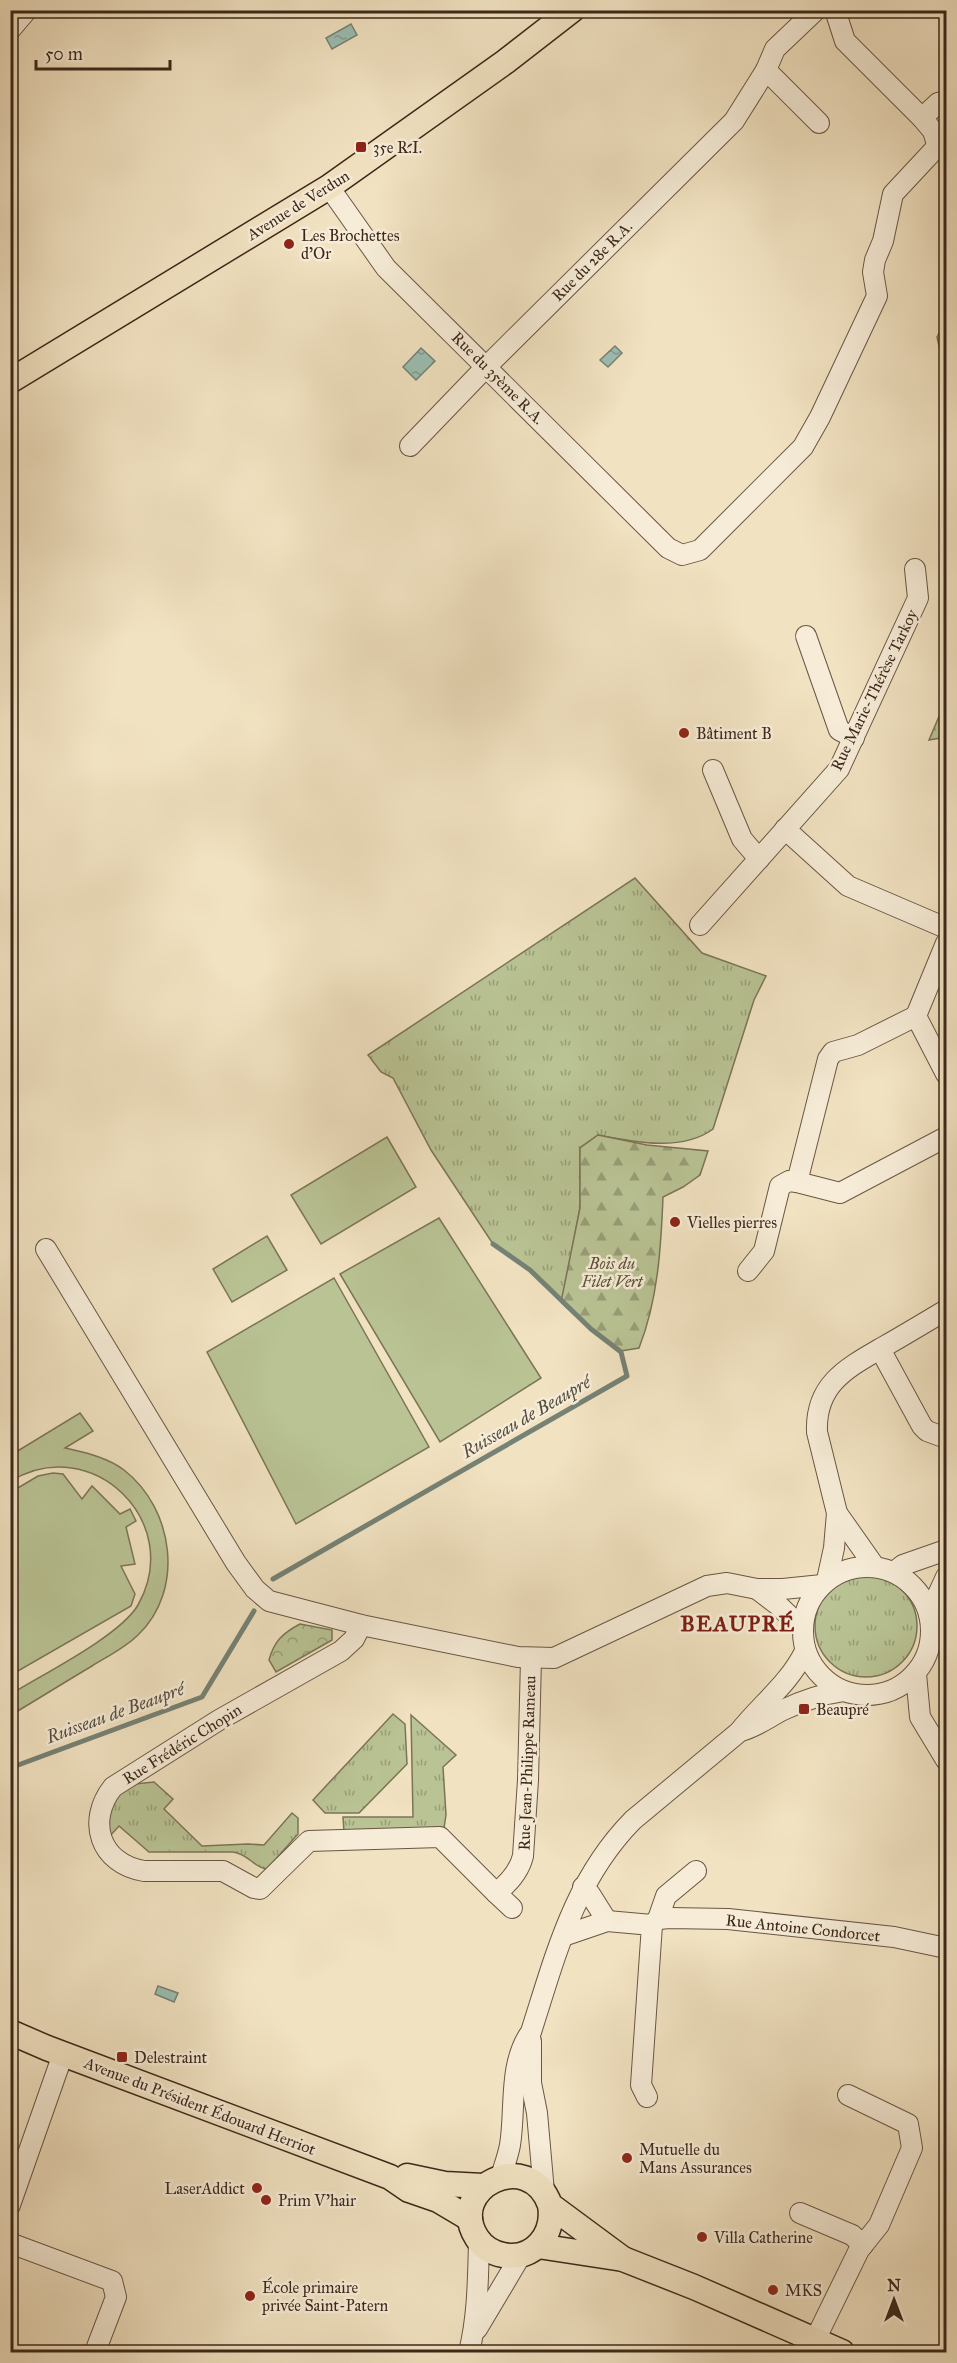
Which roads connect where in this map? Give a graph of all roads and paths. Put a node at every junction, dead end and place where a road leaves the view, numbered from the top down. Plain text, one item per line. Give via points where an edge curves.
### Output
1 (27, 10) edge
2 (572, 10) edge
3 (816, 10) edge
4 (835, 10) edge
5 (10, 30) edge
6 (766, 70) junction
7 (946, 101) edge
8 (922, 118) junction
9 (819, 123) dead end
10 (329, 186) junction
11 (486, 367) junction
12 (10, 381) edge
13 (410, 446) dead end
14 (915, 569) dead end
15 (806, 636) dead end
16 (854, 738) junction
17 (713, 770) dead end
18 (785, 830) junction
19 (759, 859) junction
20 (700, 925) dead end
21 (946, 928) edge
22 (946, 943) edge
23 (916, 1016) junction
24 (946, 1074) edge
25 (946, 1137) edge
26 (797, 1182) junction
27 (46, 1249) dead end
28 (748, 1271) dead end
29 (946, 1310) edge
30 (880, 1349) junction
31 (946, 1438) edge
32 (837, 1514) junction
33 (946, 1550) edge
34 (884, 1570) junction
35 (946, 1578) edge
36 (824, 1582) junction
37 (757, 1589) junction
38 (929, 1614) junction
39 (361, 1624) junction
40 (802, 1628) junction
41 (806, 1651) junction
42 (531, 1659) junction
43 (916, 1674) junction
44 (843, 1691) junction
45 (884, 1693) junction
46 (920, 1717) junction
47 (739, 1732) junction
48 (946, 1761) edge
49 (696, 1871) dead end
50 (583, 1887) junction
51 (496, 1893) junction
52 (512, 1908) dead end
53 (607, 1921) junction
54 (655, 1922) junction
55 (563, 1936) junction
56 (946, 1948) edge
57 (10, 2032) edge
58 (531, 2032) junction
59 (63, 2054) junction
60 (848, 2095) dead end
61 (647, 2097) dead end
62 (390, 2177) junction
63 (492, 2182) junction
64 (547, 2198) junction
65 (10, 2205) edge
66 (800, 2212) dead end
67 (475, 2230) junction
68 (10, 2243) edge
69 (863, 2245) junction
70 (529, 2251) junction
71 (623, 2259) junction
72 (815, 2340) junction
73 (471, 2343) edge
74 (95, 2352) edge
75 (842, 2352) edge

1 - 5 street
2 - 10 main road, Avenue de Verdun via 506,62
3 - 6 street, Rue du 28e R.A. via 775,49
4 - 8 street via 845,41
6 - 9 street
6 - 11 street, Rue du 28e R.A. via 734,121
7 - 8 street
8 - 11 street, Rue du 35ème R.A. via 938,144 893,195 883,242 874,260 877,297 820,417 803,447 700,550 682,555 668,548
10 - 11 street, Rue du 35ème R.A. via 386,268
10 - 12 main road, Avenue de Verdun
11 - 13 street, Rue du 28e R.A.
14 - 16 street, Rue Marie-Thérèse Tarkoy via 918,598
15 - 16 street via 839,730
16 - 18 street, Rue Marie-Thérèse Tarkoy via 839,770
17 - 19 street via 742,840
18 - 19 street, Rue Marie-Thérèse Tarkoy
18 - 21 street via 848,886
19 - 20 street, Rue Marie-Thérèse Tarkoy
22 - 23 street
23 - 24 street
23 - 26 street via 858,1045 833,1052
25 - 26 street via 840,1193
26 - 28 street via 780,1186 764,1251
27 - 39 street via 255,1589 269,1601
29 - 30 street
30 - 31 street via 922,1426
30 - 32 street via 842,1372 826,1392 818,1411 820,1450
32 - 34 street
32 - 36 street via 834,1548
33 - 34 street
34 - 36 street via 865,1566 845,1570
34 - 38 street via 906,1579
35 - 38 street
36 - 37 street
36 - 40 street via 808,1604
37 - 40 street
37 - 42 street via 727,1583 707,1586 554,1658
38 - 43 street via 930,1646
39 - 42 street
39 - 51 street, Rue Frédéric Chopin via 354,1639 341,1652 219,1720 113,1787 99,1814 102,1839 109,1852 132,1869 223,1870 260,1889 309,1841 440,1837
40 - 41 street
41 - 44 street via 814,1668
41 - 47 street via 792,1675
42 - 51 street, Rue Jean-Philippe Rameau via 523,1856 520,1868
43 - 45 street
43 - 46 street
44 - 45 street
44 - 47 street via 783,1710
45 - 46 street
46 - 48 street
47 - 50 street via 633,1820 605,1851
49 - 54 street via 666,1896
50 - 53 street
50 - 55 street
51 - 52 street
53 - 54 street, Rue Antoine Condorcet
53 - 55 street, Rue Antoine Condorcet
54 - 56 street, Rue Antoine Condorcet via 728,1919 894,1937
54 - 61 street via 641,2085
55 - 58 street
57 - 59 main road, Avenue du Président Édouard Herriot
58 - 63 street via 521,2045 510,2145
58 - 64 street via 531,2083
59 - 62 main road, Avenue du Président Édouard Herriot
59 - 65 street
60 - 69 street via 908,2124 911,2137 912,2148 879,2225
62 - 63 main road, Avenue du Président Édouard Herriot via 410,2176 445,2184
62 - 67 main road, Avenue du Président Édouard Herriot via 409,2190 438,2200
63 - 64 main road via 513,2176 525,2178
63 - 67 main road via 473,2201
64 - 70 main road via 551,2214 548,2232
64 - 71 main road
66 - 69 street via 852,2235
67 - 70 main road via 487,2249 498,2254
67 - 73 street via 478,2284
68 - 74 street via 112,2281 116,2297
69 - 72 street
70 - 71 main road
70 - 73 street
71 - 72 main road
72 - 75 main road

